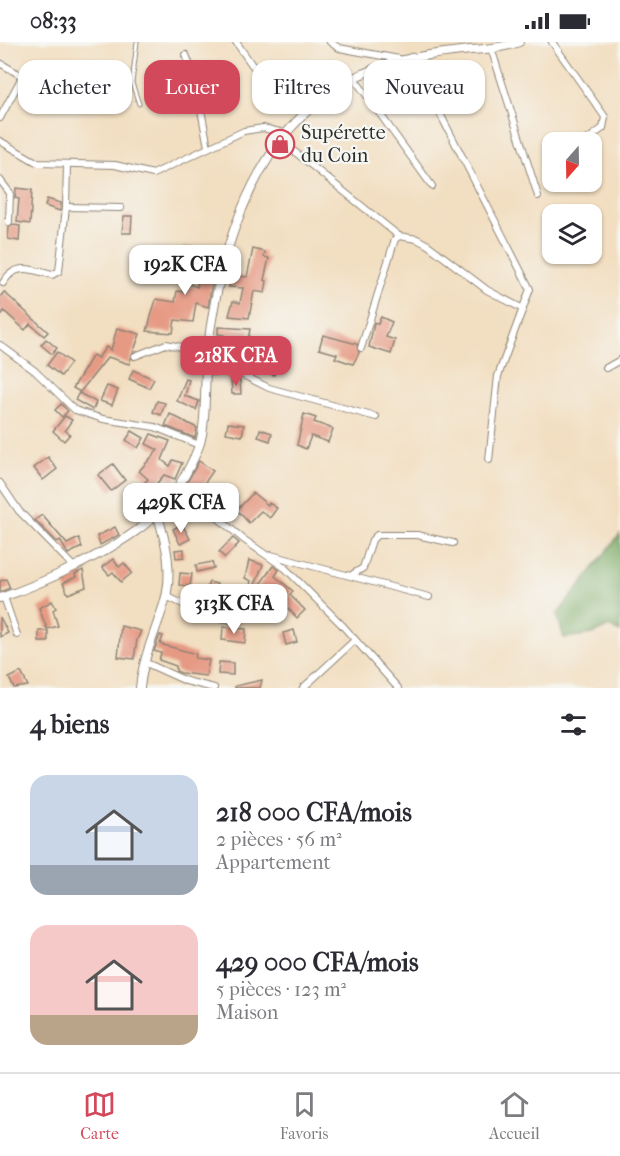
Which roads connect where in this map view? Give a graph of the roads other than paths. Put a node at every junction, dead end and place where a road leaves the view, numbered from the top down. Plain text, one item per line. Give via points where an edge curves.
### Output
1 (137, 42) edge
2 (236, 42) edge
3 (330, 42) edge
4 (552, 42) edge
5 (514, 43) edge
6 (491, 48) junction
7 (186, 55) dead end
8 (411, 57) junction
9 (399, 59) junction
10 (0, 63) edge
11 (252, 65) edge
12 (18, 74) edge
13 (354, 78) joint
14 (18, 84) edge
15 (139, 104) dead end
16 (303, 114) edge
17 (0, 118) edge
18 (598, 132) edge
19 (282, 136) junction
20 (0, 141) edge
21 (208, 147) junction
22 (67, 165) junction
23 (0, 180) edge
24 (432, 186) dead end
25 (538, 196) dead end
26 (66, 207) junction
27 (121, 208) dead end
28 (9, 222) dead end
29 (399, 236) junction
30 (3, 283) dead end
31 (523, 309) junction
32 (0, 345) edge
33 (360, 348) dead end
34 (207, 352) junction
35 (135, 356) dead end
36 (620, 360) edge
37 (606, 368) dead end
38 (205, 372) junction
39 (376, 417) dead end
40 (199, 445) junction
41 (489, 460) dead end
42 (0, 483) edge
43 (178, 485) junction
44 (157, 513) junction
45 (453, 543) dead end
46 (268, 554) junction
47 (73, 566) junction
48 (352, 575) junction
49 (166, 596) junction
50 (429, 597) dead end
51 (2, 598) edge
52 (240, 621) dead end
53 (17, 636) dead end
54 (355, 640) junction
55 (144, 662) junction
56 (140, 688) edge
57 (214, 688) edge
58 (303, 688) edge
59 (398, 688) edge

1 - 15 lane via 132,83
2 - 11 street
3 - 9 street via 339,48
4 - 18 street via 605,117 603,128
5 - 6 street
6 - 8 street
6 - 25 street
7 - 21 street via 195,78
8 - 9 street
8 - 31 street via 528,281 530,289
9 - 13 street
10 - 12 street
13 - 24 street
14 - 17 street
16 - 19 street
19 - 21 street via 263,128 243,131
19 - 29 street
19 - 34 street via 253,185 229,241
20 - 22 street via 38,163
21 - 22 street via 153,174 115,165
22 - 26 street
23 - 28 street via 10,193
26 - 27 street
26 - 30 street via 59,271 52,275 18,268 8,273
29 - 31 street via 428,245 487,290
29 - 33 street via 381,277
31 - 41 street via 498,376
32 - 40 street via 35,371 75,410 155,427
34 - 35 street via 166,344
34 - 38 street
36 - 37 street
38 - 39 street via 237,372 269,388
38 - 40 street
40 - 43 street
42 - 47 street via 19,512
43 - 44 street
43 - 46 street via 243,539
44 - 47 street
44 - 49 street via 167,548
45 - 48 street via 417,535 377,535 363,568
46 - 48 street
46 - 54 street via 310,591
47 - 51 street
48 - 50 street
49 - 52 street via 210,617
49 - 55 street
51 - 53 street
54 - 58 street
54 - 59 street
55 - 56 street
55 - 57 street via 186,681

